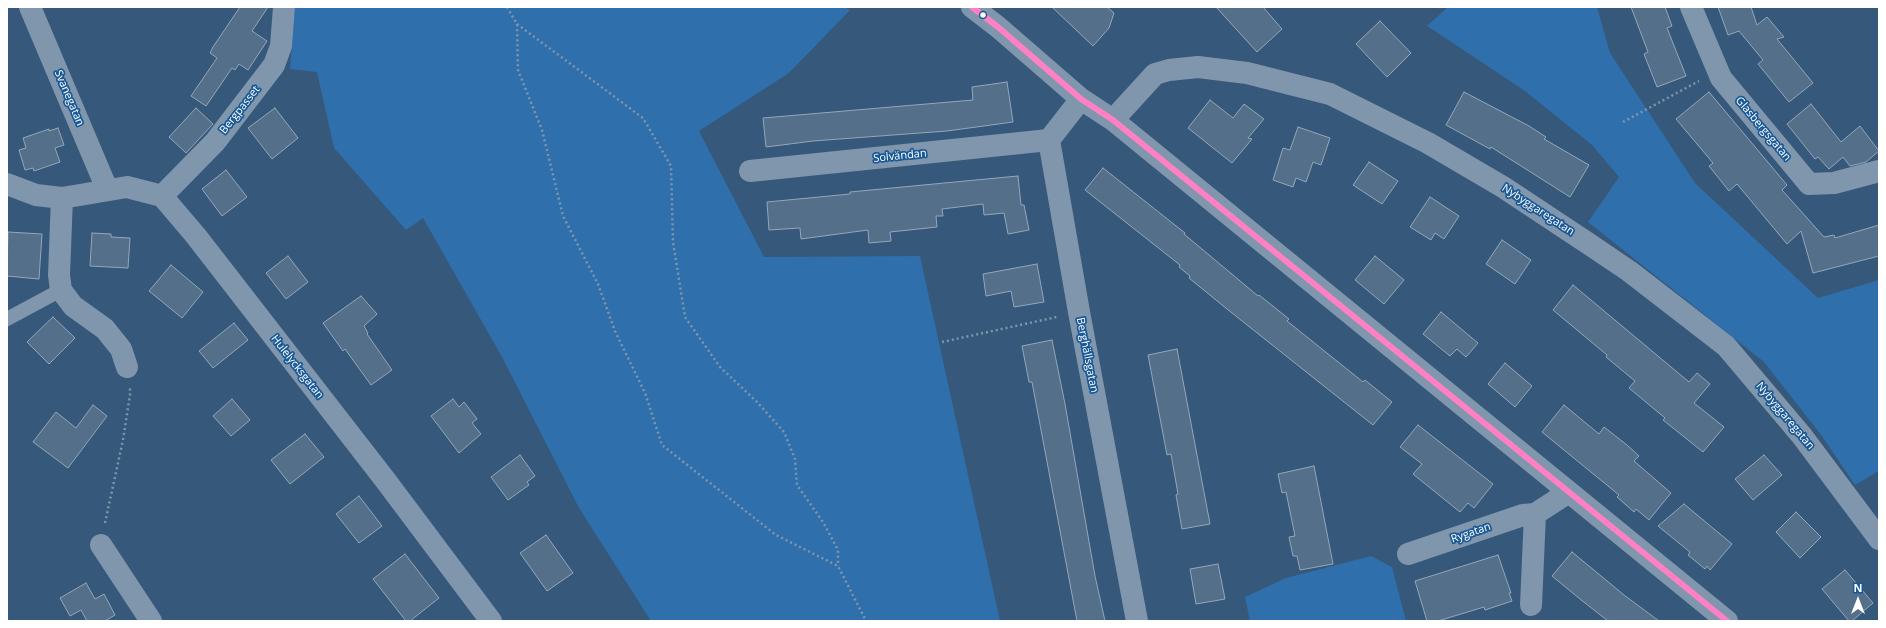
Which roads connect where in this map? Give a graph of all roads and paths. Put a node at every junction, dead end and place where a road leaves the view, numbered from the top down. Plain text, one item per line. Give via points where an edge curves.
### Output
1 (30, 7) edge
2 (284, 7) edge
3 (507, 7) edge
4 (972, 7) edge
5 (1691, 7) edge
6 (516, 24) junction
7 (1717, 71) junction
8 (1081, 99) junction
9 (1113, 120) junction
10 (1623, 122) dead end
11 (1049, 140) junction
12 (750, 171) dead end
13 (1879, 171) edge
14 (7, 184) edge
15 (107, 189) junction
16 (162, 196) junction
17 (62, 198) junction
18 (61, 290) junction
19 (1079, 312) junction
20 (7, 319) edge
21 (942, 342) dead end
22 (127, 368) joint
23 (1569, 492) junction
24 (1535, 514) junction
25 (1879, 539) edge
26 (100, 545) joint
27 (1408, 554) dead end
28 (838, 566) junction
29 (1531, 605) dead end
30 (144, 619) edge
31 (491, 621) edge
32 (866, 621) edge
33 (1137, 621) edge
34 (1727, 621) edge

1 - 15 street, Svanegatan
2 - 16 street, Bergpasset via 281,46 274,65 215,142
3 - 6 path
4 - 8 street
5 - 7 street, Glasbergsgatan
6 - 28 path via 518,70 542,130 563,216 598,284 615,331 644,393 662,445 776,535
6 - 28 path via 643,118 671,166 673,242 686,317 720,367 784,432 795,459 797,485 823,522 838,550
7 - 10 path
7 - 13 street, Glasbergsgatan via 1809,184 1834,183
8 - 9 street
8 - 11 street
9 - 23 street
9 - 25 street, Nybyggaregatan via 1155,74 1198,67 1247,73 1330,94 1428,143 1503,187 1629,271 1726,346 1802,436
11 - 12 street, Solvändan
11 - 19 street, Berghällsgatan
14 - 17 street via 36,195
15 - 16 street via 127,187
15 - 17 street
16 - 31 street, Hulelycksgatan via 196,236
17 - 18 street via 59,275
18 - 20 lane
18 - 22 street via 73,306 105,329 121,349
19 - 21 path
19 - 33 street, Berghällsgatan
22 - 26 path via 130,395 128,410
23 - 24 street, Rygatan
23 - 34 street
24 - 27 street, Rygatan via 1523,515
24 - 29 street
26 - 30 street
28 - 32 path

